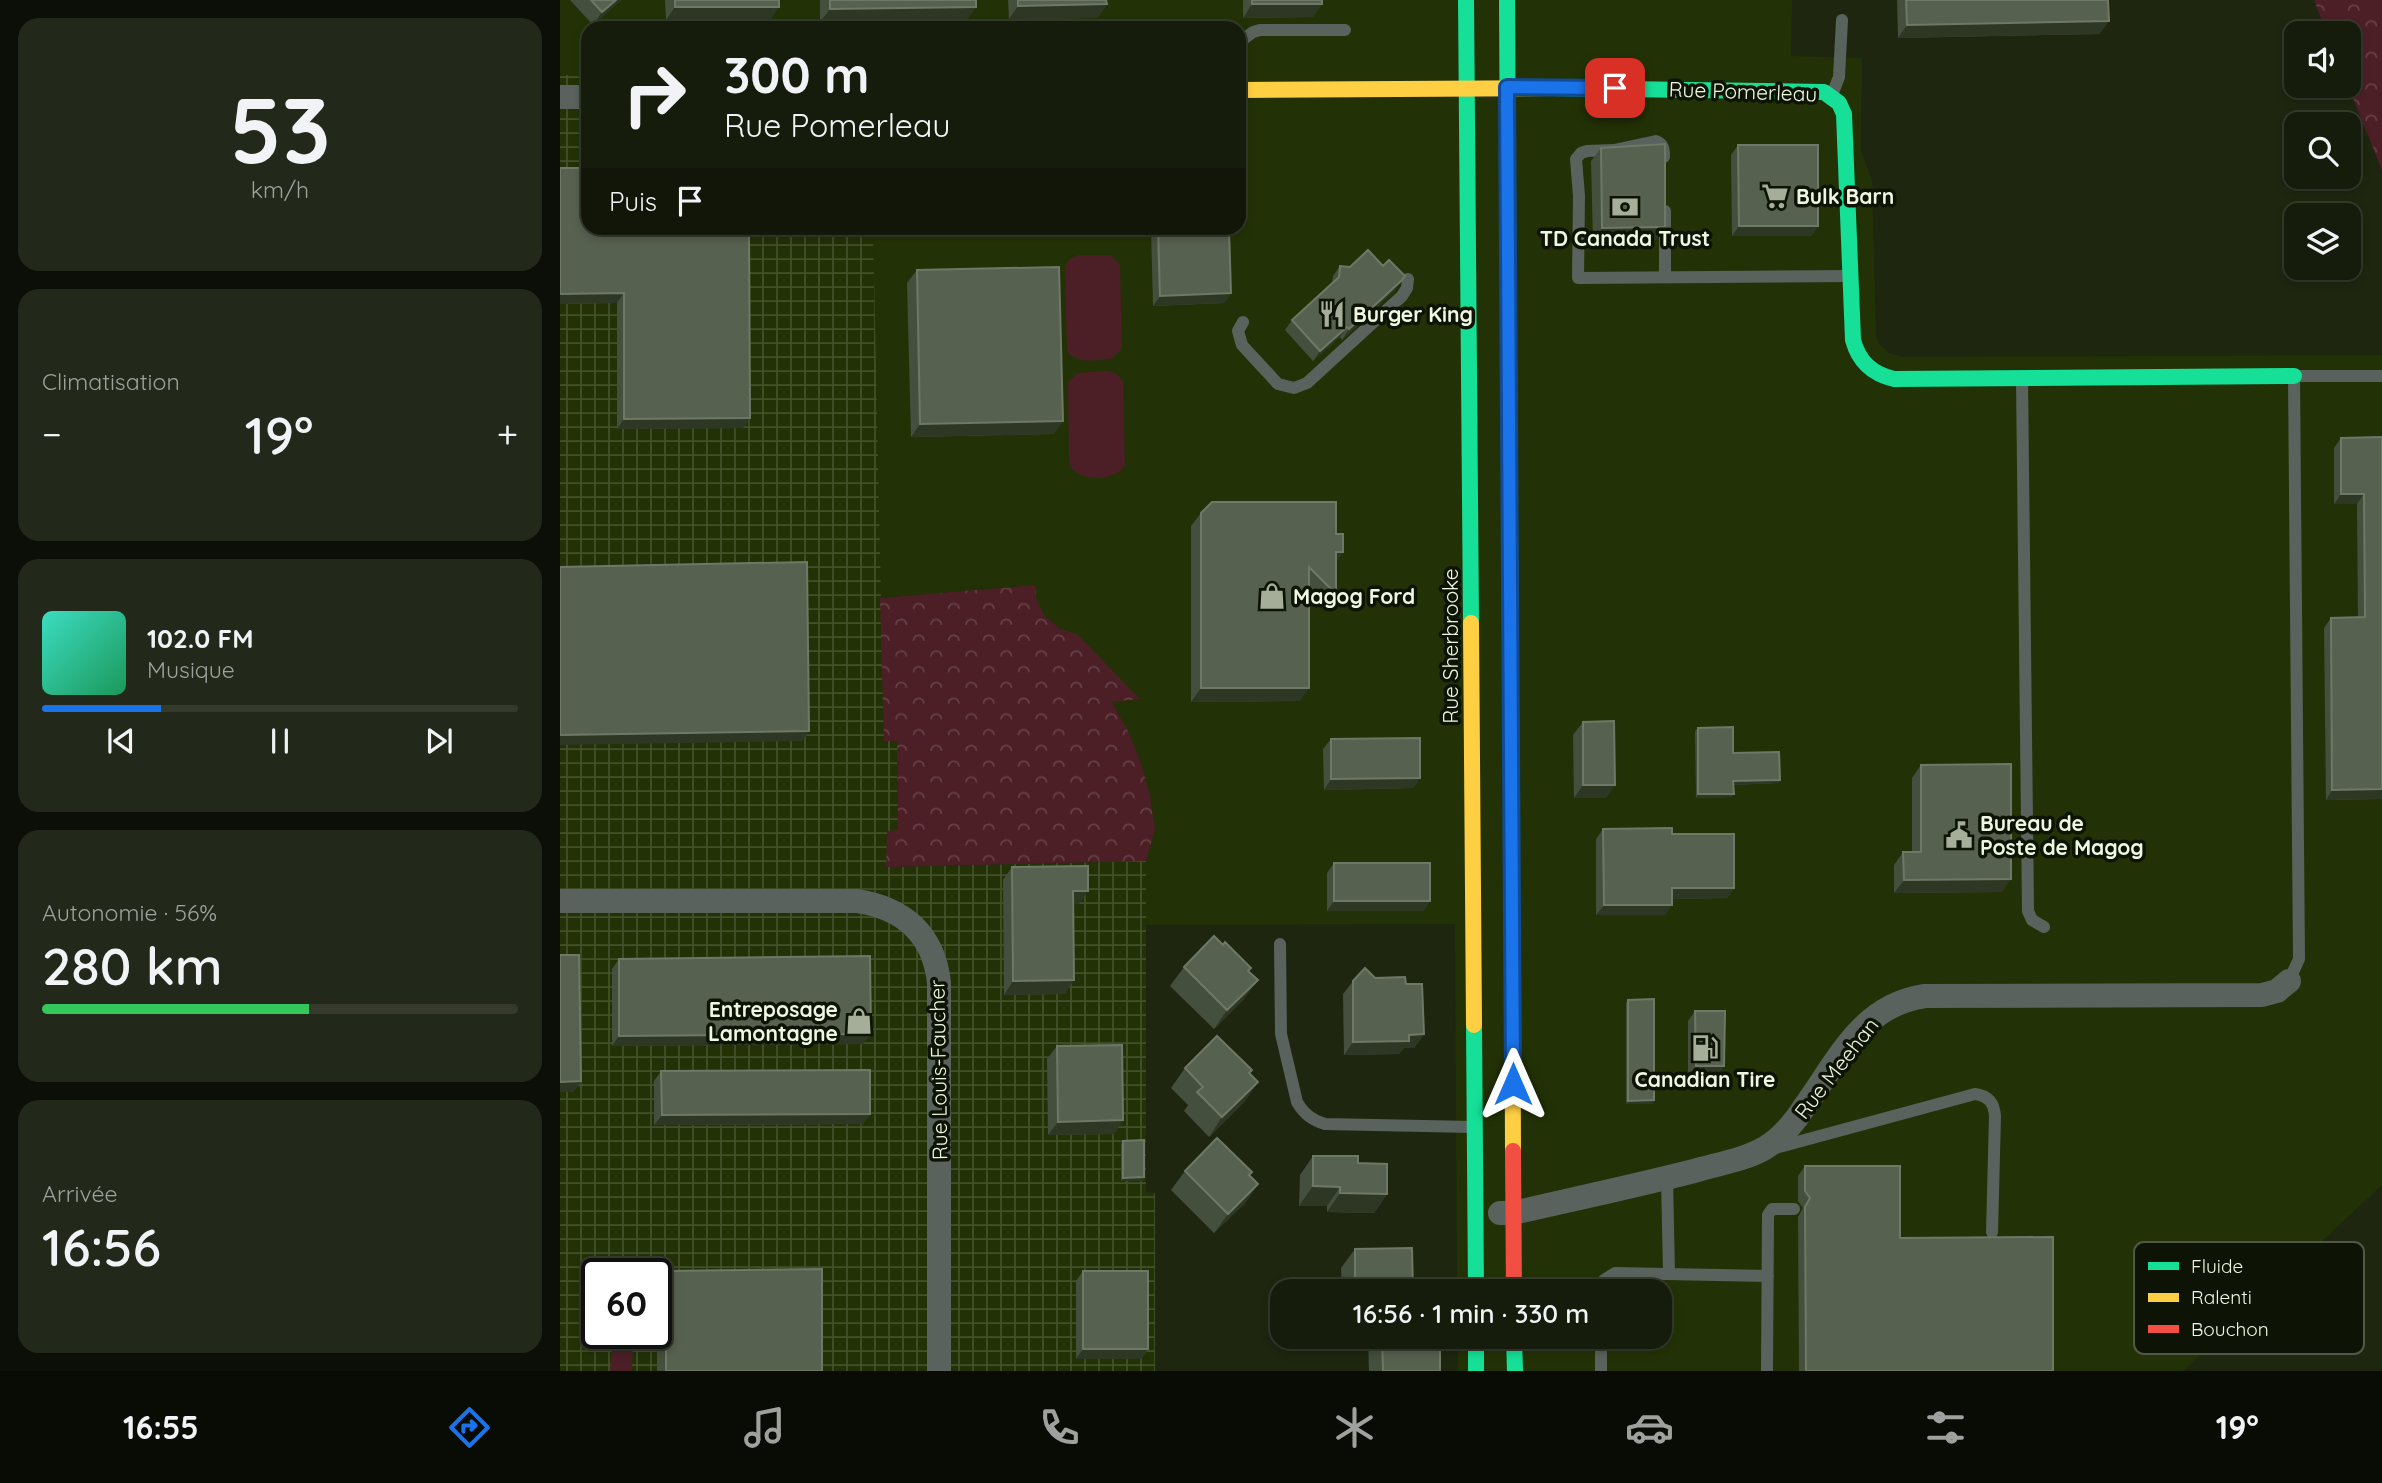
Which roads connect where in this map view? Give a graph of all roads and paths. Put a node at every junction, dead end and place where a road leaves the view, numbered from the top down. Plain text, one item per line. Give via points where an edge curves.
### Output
1 (1466, 0) edge
2 (1507, 0) edge
3 (1842, 19) dead end
4 (1345, 30) dead end
5 (1246, 37) edge
6 (1466, 87) junction
7 (1507, 87) junction
8 (1246, 90) edge
9 (1832, 96) junction
10 (560, 97) edge
11 (581, 97) edge
12 (1665, 175) edge
13 (1665, 200) edge
14 (1850, 276) junction
15 (1665, 277) junction
16 (1408, 279) dead end
17 (1244, 322) dead end
18 (2294, 376) junction
19 (2382, 376) edge
20 (2022, 379) junction
21 (560, 901) edge
22 (2044, 927) dead end
23 (1280, 944) dead end
24 (2289, 981) joint
25 (1475, 1127) junction
26 (1751, 1154) junction
27 (1667, 1178) junction
28 (1794, 1209) dead end
29 (1476, 1213) junction
30 (1514, 1213) junction
31 (1992, 1232) dead end
32 (1669, 1274) junction
33 (1768, 1276) junction
34 (1476, 1279) edge
35 (1514, 1279) edge
36 (1606, 1279) edge
37 (1476, 1349) edge
38 (1514, 1349) edge
39 (1601, 1349) edge
40 (939, 1371) edge
41 (1476, 1371) edge
42 (1515, 1371) edge
43 (1601, 1371) edge
44 (1767, 1371) edge

1 - 6 main road, Rue Sherbrooke
2 - 7 main road
3 - 9 lane via 1839,77
4 - 5 lane via 1260,30
6 - 7 main road, Rue Pomerleau
6 - 8 main road, Rue Pomerleau
6 - 25 main road, Rue Sherbrooke
7 - 9 main road, Rue Pomerleau via 1818,91
7 - 30 main road
9 - 14 main road, Rue Pomerleau via 1844,114
10 - 11 street
12 - 15 lane via 1664,149 1656,141 1581,153 1576,159 1578,278
13 - 15 lane
14 - 15 lane
14 - 20 main road, Rue Pomerleau via 1854,344 1861,360 1877,374 1894,379
16 - 17 lane via 1402,296 1307,383 1294,388 1278,384 1241,345 1238,331
18 - 19 lane
18 - 20 main road, Rue Pomerleau
18 - 24 lane via 2299,959
20 - 22 lane via 2028,911 2032,920
21 - 40 street, Rue Louis-Faucher via 857,901 888,908 915,927 931,950 939,983
23 - 25 lane via 1282,1041 1297,1102 1308,1116 1325,1124
24 - 26 street, Rue Meehan via 2262,996 1925,996 1899,1001 1866,1023 1789,1129
25 - 29 main road, Rue Sherbrooke
26 - 27 street, Rue Meehan
26 - 31 lane via 1984,1095 1994,1108
27 - 30 street, Rue Meehan
27 - 32 lane
28 - 33 lane via 1769,1212
29 - 30 street, Rue Meehan
29 - 34 main road, Rue Sherbrooke
30 - 35 main road
32 - 33 lane
32 - 36 lane via 1615,1273
33 - 44 lane
37 - 41 main road
38 - 42 main road
39 - 43 lane

